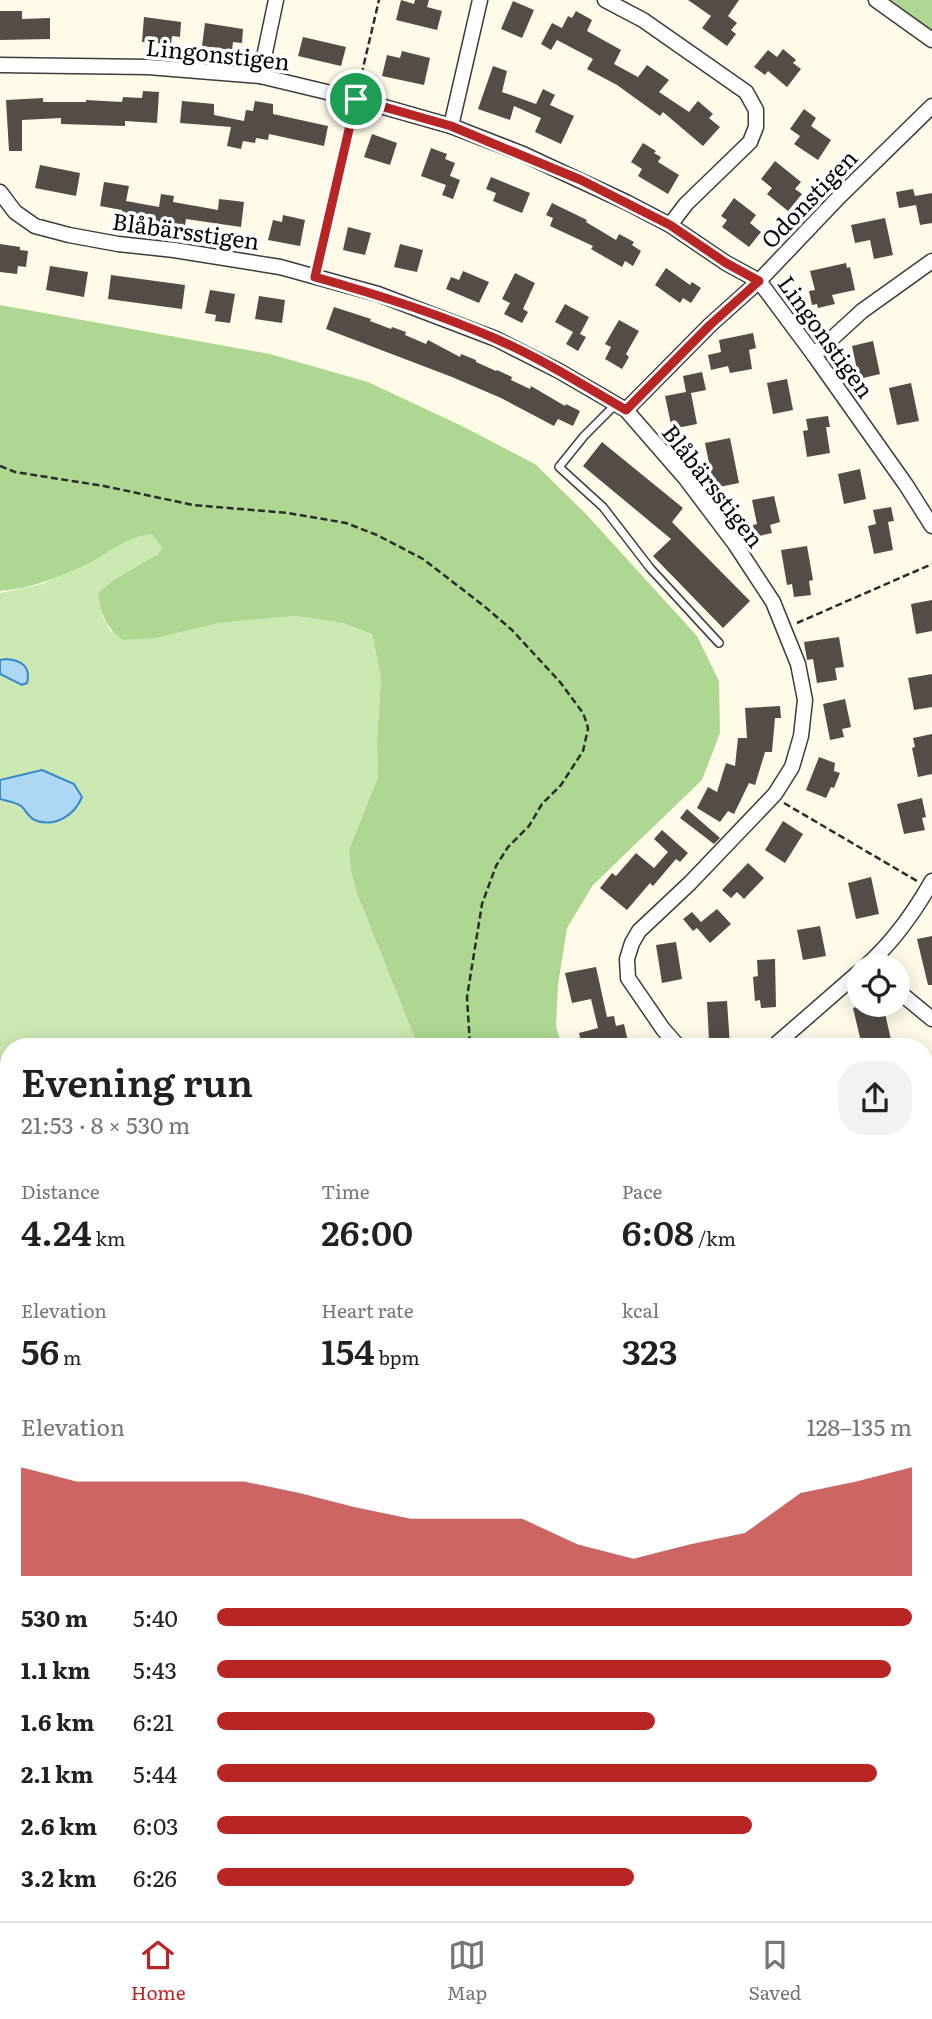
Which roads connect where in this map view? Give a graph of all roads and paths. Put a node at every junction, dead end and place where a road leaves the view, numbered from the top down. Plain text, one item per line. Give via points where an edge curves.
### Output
1 (276, 0) edge
2 (379, 0) edge
3 (480, 0) edge
4 (605, 0) edge
5 (876, 0) edge
6 (932, 40) edge
7 (0, 65) edge
8 (260, 76) junction
9 (356, 99) junction
10 (932, 106) edge
11 (451, 126) junction
12 (0, 192) edge
13 (670, 225) junction
14 (932, 261) edge
15 (315, 277) junction
16 (759, 281) junction
17 (814, 355) junction
18 (621, 407) junction
19 (0, 466) edge
20 (932, 526) edge
21 (932, 564) edge
22 (783, 629) junction
23 (719, 643) dead end
24 (773, 797) junction
25 (930, 884) edge
26 (878, 954) edge
27 (847, 984) edge
28 (910, 1001) edge
29 (932, 1019) edge
30 (470, 1038) edge
31 (671, 1038) edge
32 (783, 1038) edge

1 - 8 street
2 - 9 path
3 - 11 street
4 - 13 street via 643,20 746,92 756,110 750,142
5 - 6 street
7 - 8 street, Lingonstigen via 136,67
8 - 9 street, Lingonstigen
9 - 11 street, Lingonstigen
9 - 15 path
10 - 16 street, Odonstigen
11 - 13 street, Lingonstigen via 581,180
12 - 15 street, Blåbärsstigen via 15,212 35,226 234,258
13 - 16 street, Lingonstigen
14 - 17 street via 862,311
15 - 18 street, Blåbärsstigen via 378,294 496,339
16 - 17 street, Lingonstigen
16 - 18 street, Odonstigen
17 - 20 street, Lingonstigen
18 - 22 street, Blåbärsstigen via 686,479 735,544 773,602
18 - 23 lane via 584,436 559,467 603,506 650,568
19 - 30 path via 193,505 346,523 423,559 512,630 559,682 587,724 583,751 496,866 482,904 467,997
21 - 22 path
22 - 24 street, Blåbärsstigen via 798,664 805,700 793,767
24 - 25 path
24 - 31 street, Blåbärsstigen via 632,943 628,978
25 - 26 street
27 - 32 street
28 - 29 street

